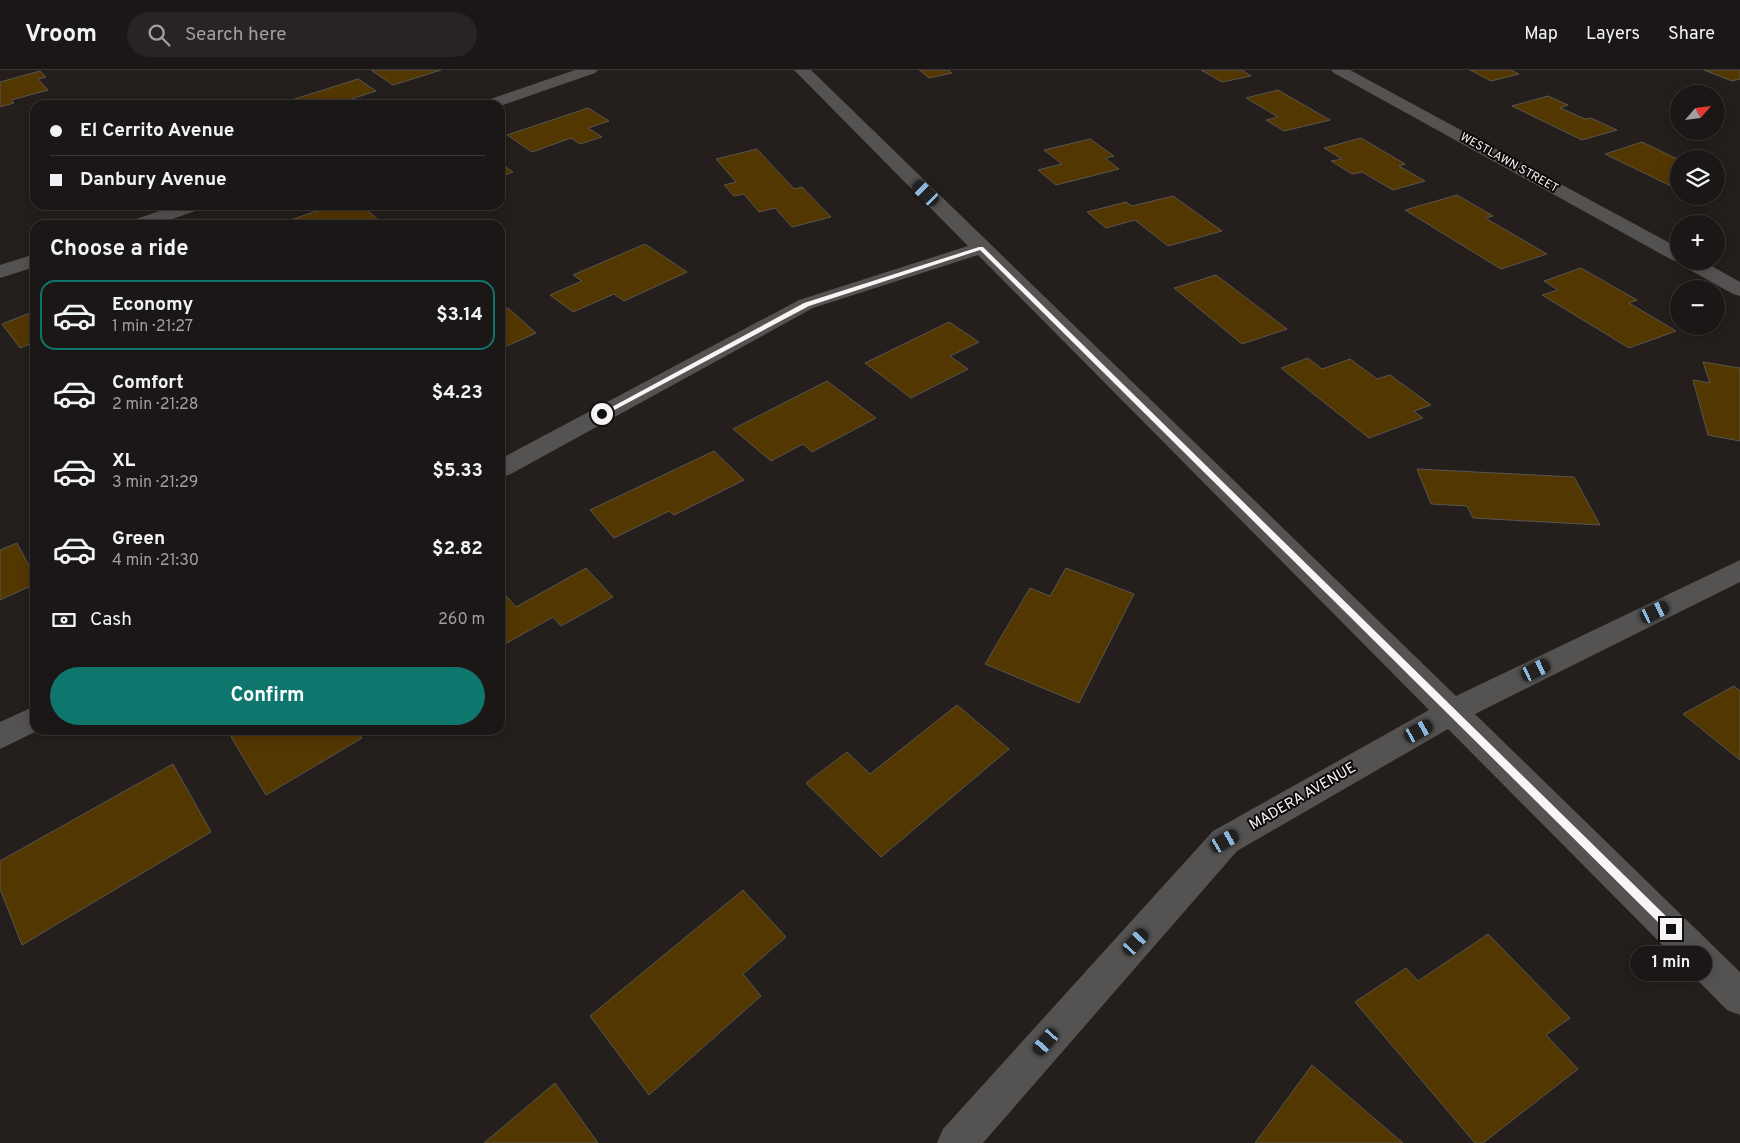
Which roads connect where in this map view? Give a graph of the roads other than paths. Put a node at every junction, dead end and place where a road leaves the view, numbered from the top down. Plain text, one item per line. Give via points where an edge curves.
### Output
1 (590, 70) edge
2 (802, 70) edge
3 (1339, 70) edge
4 (503, 100) edge
5 (180, 210) edge
6 (152, 220) edge
7 (981, 248) junction
8 (1670, 251) edge
9 (30, 262) edge
10 (1704, 270) edge
11 (0, 272) edge
12 (1740, 290) edge
13 (505, 466) edge
14 (1740, 570) edge
15 (1451, 712) junction
16 (30, 721) edge
17 (0, 736) edge
18 (1740, 996) edge
19 (958, 1143) edge

1 - 4 street
2 - 7 street
3 - 8 street, WESTLAWN STREET
5 - 6 street
7 - 13 street via 806,304
7 - 15 street
9 - 11 street
10 - 12 street
14 - 15 street, MADERA AVENUE
15 - 18 street
15 - 19 street, MADERA AVENUE via 1225,841
16 - 17 street

